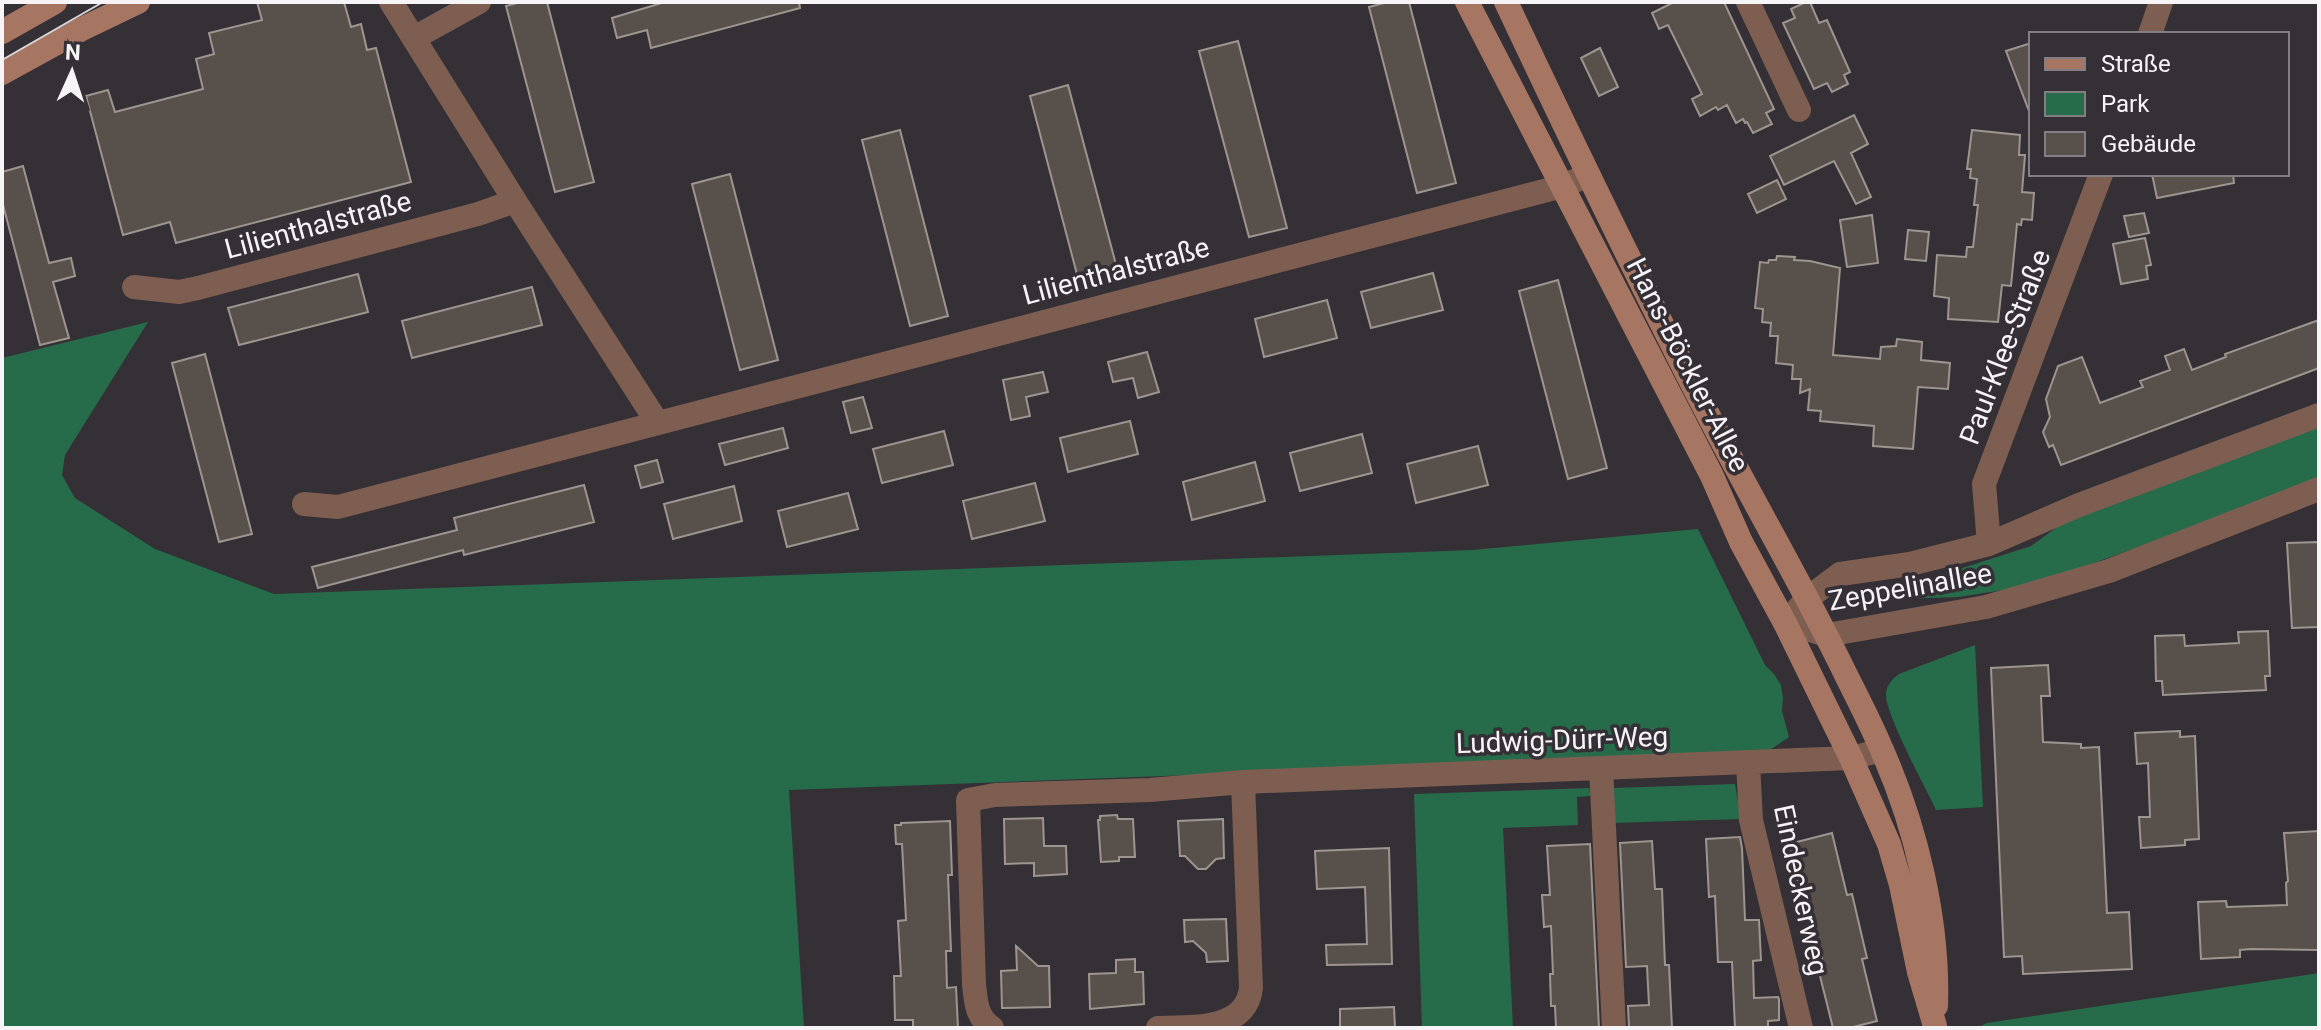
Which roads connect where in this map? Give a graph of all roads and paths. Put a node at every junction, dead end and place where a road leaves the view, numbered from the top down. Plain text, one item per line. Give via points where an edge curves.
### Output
1 (55, 2) edge
2 (138, 2) edge
3 (391, 2) edge
4 (479, 2) edge
5 (1467, 2) edge
6 (1506, 2) edge
7 (1748, 2) edge
8 (2161, 2) edge
9 (2, 32) edge
10 (2151, 32) edge
11 (414, 38) junction
12 (2, 73) edge
13 (1799, 110) dead end
14 (1588, 175) junction
15 (2100, 176) edge
16 (1563, 186) junction
17 (515, 201) junction
18 (134, 287) dead end
19 (2319, 415) edge
20 (657, 422) junction
21 (2319, 489) edge
22 (304, 504) dead end
23 (1989, 544) junction
24 (1808, 598) junction
25 (1785, 623) junction
26 (1827, 635) junction
27 (1882, 750) junction
28 (1851, 758) junction
29 (1748, 763) junction
30 (1601, 768) junction
31 (1243, 782) junction
32 (1935, 1027) edge
33 (992, 1028) edge
34 (1158, 1028) edge
35 (1614, 1028) edge
36 (1801, 1028) edge

1 - 9 street
2 - 12 street
3 - 11 street
4 - 11 street
5 - 16 street, Hans-Böckler-Allee
6 - 14 street, Hans-Böckler-Allee
7 - 13 street
8 - 10 street
11 - 17 street
14 - 16 street, Lilienthalstraße
14 - 24 street, Hans-Böckler-Allee
15 - 23 street, Paul-Klee-Straße via 1984,484
16 - 20 street, Lilienthalstraße
16 - 25 street, Hans-Böckler-Allee
17 - 18 street, Lilienthalstraße via 198,288 179,292
17 - 20 street
19 - 23 street, Zeppelinallee
20 - 22 street, Lilienthalstraße via 338,507
21 - 26 street, Zeppelinallee via 2109,571 1986,607
23 - 24 street, Zeppelinallee via 1910,564 1840,574
24 - 25 street, Zeppelinallee
24 - 26 street, Hans-Böckler-Allee
25 - 26 street, Zeppelinallee
25 - 28 street, Hans-Böckler-Allee
26 - 27 street, Hans-Böckler-Allee
27 - 28 street, Ludwig-Dürr-Weg
27 - 32 street, Hans-Böckler-Allee via 1911,831 1932,922
28 - 29 street, Ludwig-Dürr-Weg
28 - 32 street, Hans-Böckler-Allee via 1889,844
29 - 30 street, Ludwig-Dürr-Weg
29 - 36 street, Eindeckerweg via 1751,820
30 - 31 street, Ludwig-Dürr-Weg
30 - 35 street
31 - 33 street, Ludwig-Dürr-Weg via 968,800 974,984 977,1010
31 - 34 street via 1250,1001 1244,1013 1222,1026

